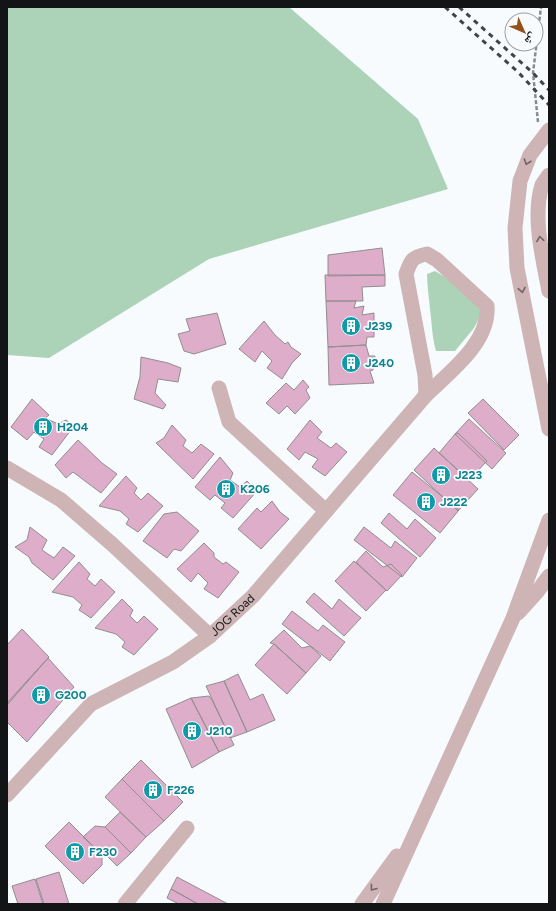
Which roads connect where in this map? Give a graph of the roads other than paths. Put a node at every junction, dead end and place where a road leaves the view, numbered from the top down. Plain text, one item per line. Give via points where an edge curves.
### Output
1 (544, 135) edge
2 (549, 175) edge
3 (549, 291) edge
4 (219, 388) dead end
5 (426, 395) junction
6 (549, 430) edge
7 (7, 468) edge
8 (326, 511) junction
9 (549, 520) edge
10 (549, 549) edge
11 (530, 572) junction
12 (549, 576) edge
13 (543, 590) edge
14 (513, 618) junction
15 (210, 636) junction
16 (8, 791) edge
17 (186, 828) dead end
18 (414, 835) junction
19 (125, 904) edge
20 (362, 904) edge
21 (383, 904) edge

1 -> 6 street via 530,155 520,181 515,228 517,268
3 -> 2 street via 539,229 541,191
4 - 8 street via 229,422
5 - 5 street, JOG Road via 464,358 482,334 488,316 487,306 437,260 427,254 416,256 406,274 425,375
5 - 8 street, JOG Road
7 - 15 street via 61,500
8 - 15 street, JOG Road via 253,596
9 - 11 street
10 - 11 street
11 - 14 street
12 - 13 street
13 - 14 street
14 - 18 street
15 - 16 street, JOG Road via 173,662 91,704
17 - 19 street
18 -> 20 street
18 - 21 street

